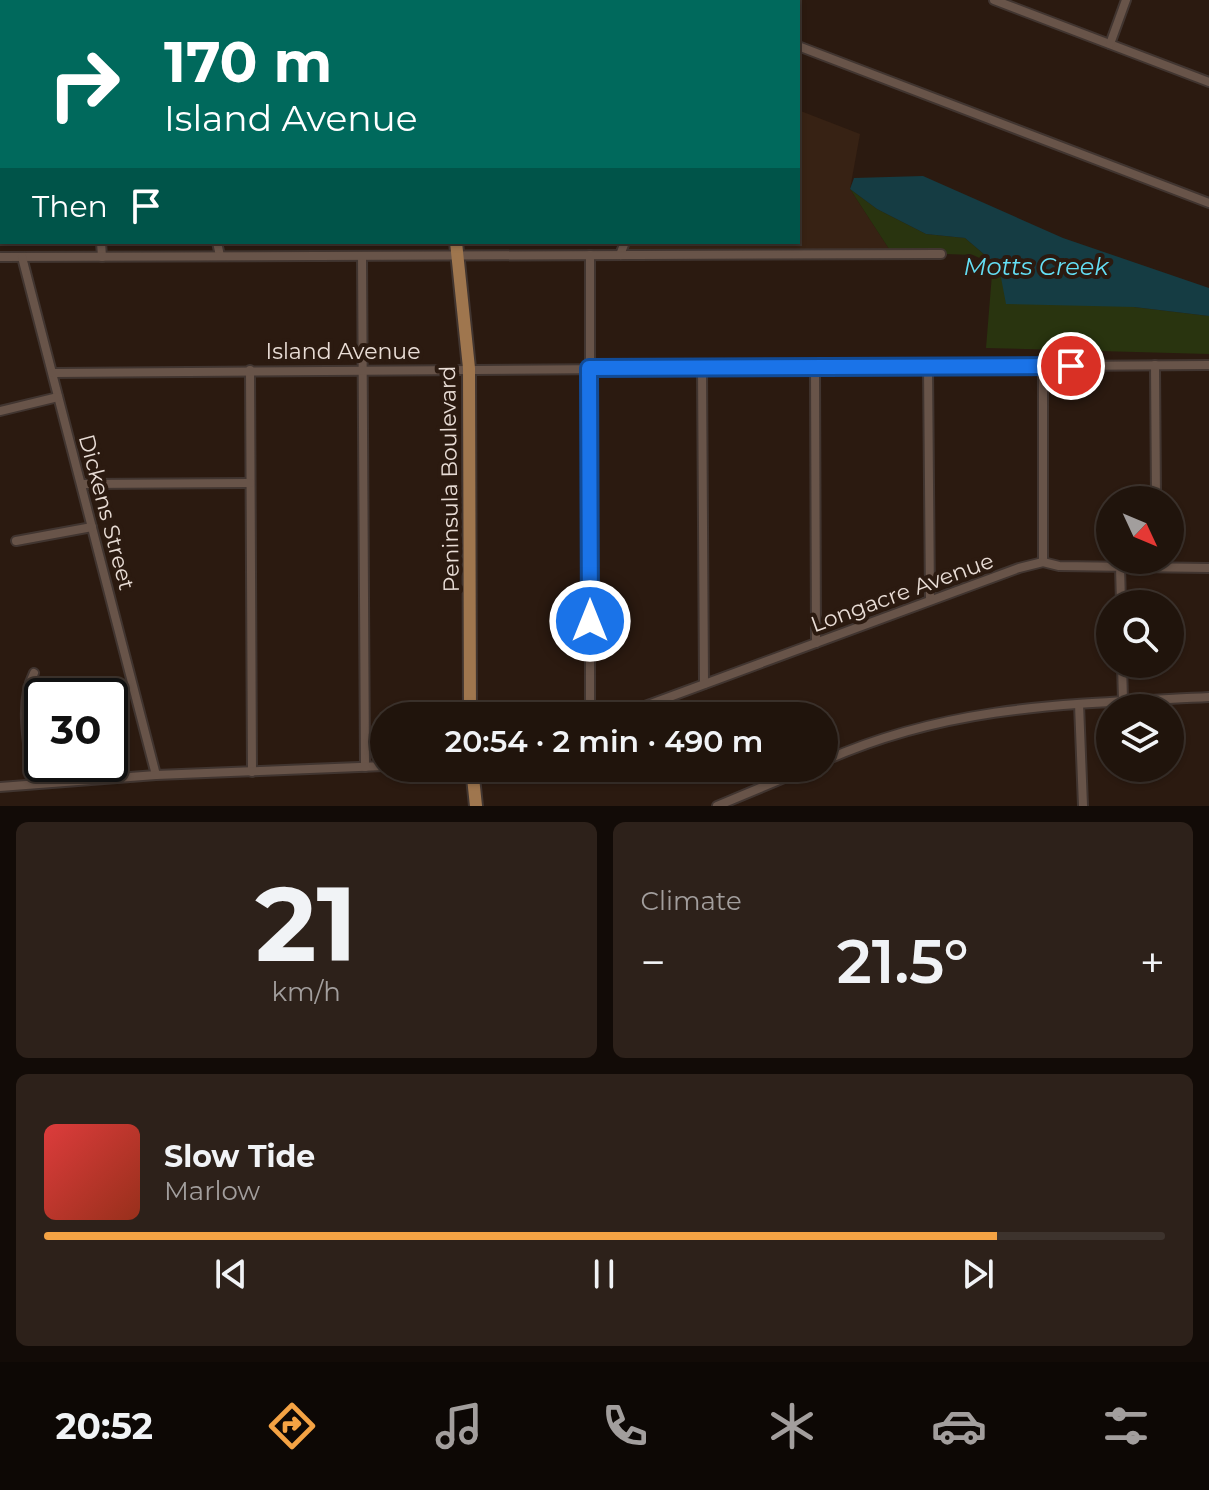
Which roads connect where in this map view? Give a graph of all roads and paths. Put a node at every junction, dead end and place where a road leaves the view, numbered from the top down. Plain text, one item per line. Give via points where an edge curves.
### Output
1 (994, 0) edge
2 (1126, 0) edge
3 (1110, 44) junction
4 (800, 47) edge
5 (1209, 82) edge
6 (1209, 203) edge
7 (101, 244) edge
8 (217, 244) edge
9 (456, 244) edge
10 (624, 244) edge
11 (941, 254) dead end
12 (590, 255) junction
13 (620, 255) junction
14 (220, 256) junction
15 (362, 256) junction
16 (458, 256) junction
17 (0, 257) edge
18 (22, 257) junction
19 (102, 257) junction
20 (1155, 365) junction
21 (1209, 365) edge
22 (928, 367) junction
23 (1043, 367) junction
24 (469, 368) junction
25 (589, 368) junction
26 (702, 368) junction
27 (815, 368) junction
28 (363, 369) junction
29 (250, 370) junction
30 (53, 373) junction
31 (58, 397) junction
32 (0, 411) edge
33 (250, 483) junction
34 (82, 484) junction
35 (1156, 486) edge
36 (92, 527) junction
37 (16, 541) dead end
38 (1043, 562) junction
39 (1096, 565) edge
40 (1184, 566) edge
41 (1209, 568) edge
42 (930, 600) junction
43 (816, 643) junction
44 (34, 673) dead end
45 (704, 684) junction
46 (1209, 697) edge
47 (1184, 698) edge
48 (470, 702) edge
49 (590, 702) edge
50 (656, 702) edge
51 (1096, 703) edge
52 (1079, 704) junction
53 (838, 756) edge
54 (365, 767) junction
55 (370, 767) edge
56 (252, 772) junction
57 (156, 775) junction
58 (473, 782) edge
59 (774, 782) edge
60 (33, 784) junction
61 (0, 787) edge
62 (476, 806) edge
63 (717, 806) edge
64 (1083, 806) edge

1 - 3 street
2 - 3 street
3 - 5 street
4 - 6 street
7 - 19 street
8 - 14 street
9 - 16 main road, Peninsula Boulevard
10 - 13 street
11 - 13 street
12 - 13 street
12 - 16 street
12 - 25 street
14 - 15 street
14 - 19 street
15 - 16 street
15 - 28 street
16 - 24 main road, Peninsula Boulevard
17 - 18 street
18 - 19 street
18 - 30 street, Dickens Street
20 - 21 street, Island Avenue
20 - 23 street, Island Avenue
20 - 35 street
22 - 23 street, Island Avenue
22 - 27 street, Island Avenue
22 - 42 street
23 - 38 street
24 - 25 street, Island Avenue
24 - 28 street, Island Avenue
24 - 48 main road, Peninsula Boulevard
25 - 26 street, Island Avenue
25 - 49 street
26 - 27 street, Island Avenue
26 - 45 street
27 - 43 street
28 - 29 street, Island Avenue
28 - 54 street
29 - 30 street, Island Avenue
29 - 33 street
30 - 31 street, Dickens Street
31 - 32 street
31 - 34 street, Dickens Street
33 - 34 street
33 - 56 street
34 - 36 street, Dickens Street
36 - 37 street
36 - 57 street, Dickens Street
38 - 39 street, Longacre Avenue
38 - 42 street, Longacre Avenue
40 - 41 street, Longacre Avenue
42 - 43 street, Longacre Avenue
43 - 45 street, Longacre Avenue
44 - 60 street via 26,704
45 - 50 street, Longacre Avenue
46 - 47 street
51 - 52 street
52 - 53 street via 955,717
52 - 64 street
54 - 55 street
54 - 56 street
56 - 57 street
57 - 60 street
58 - 62 main road
59 - 63 street
60 - 61 street

